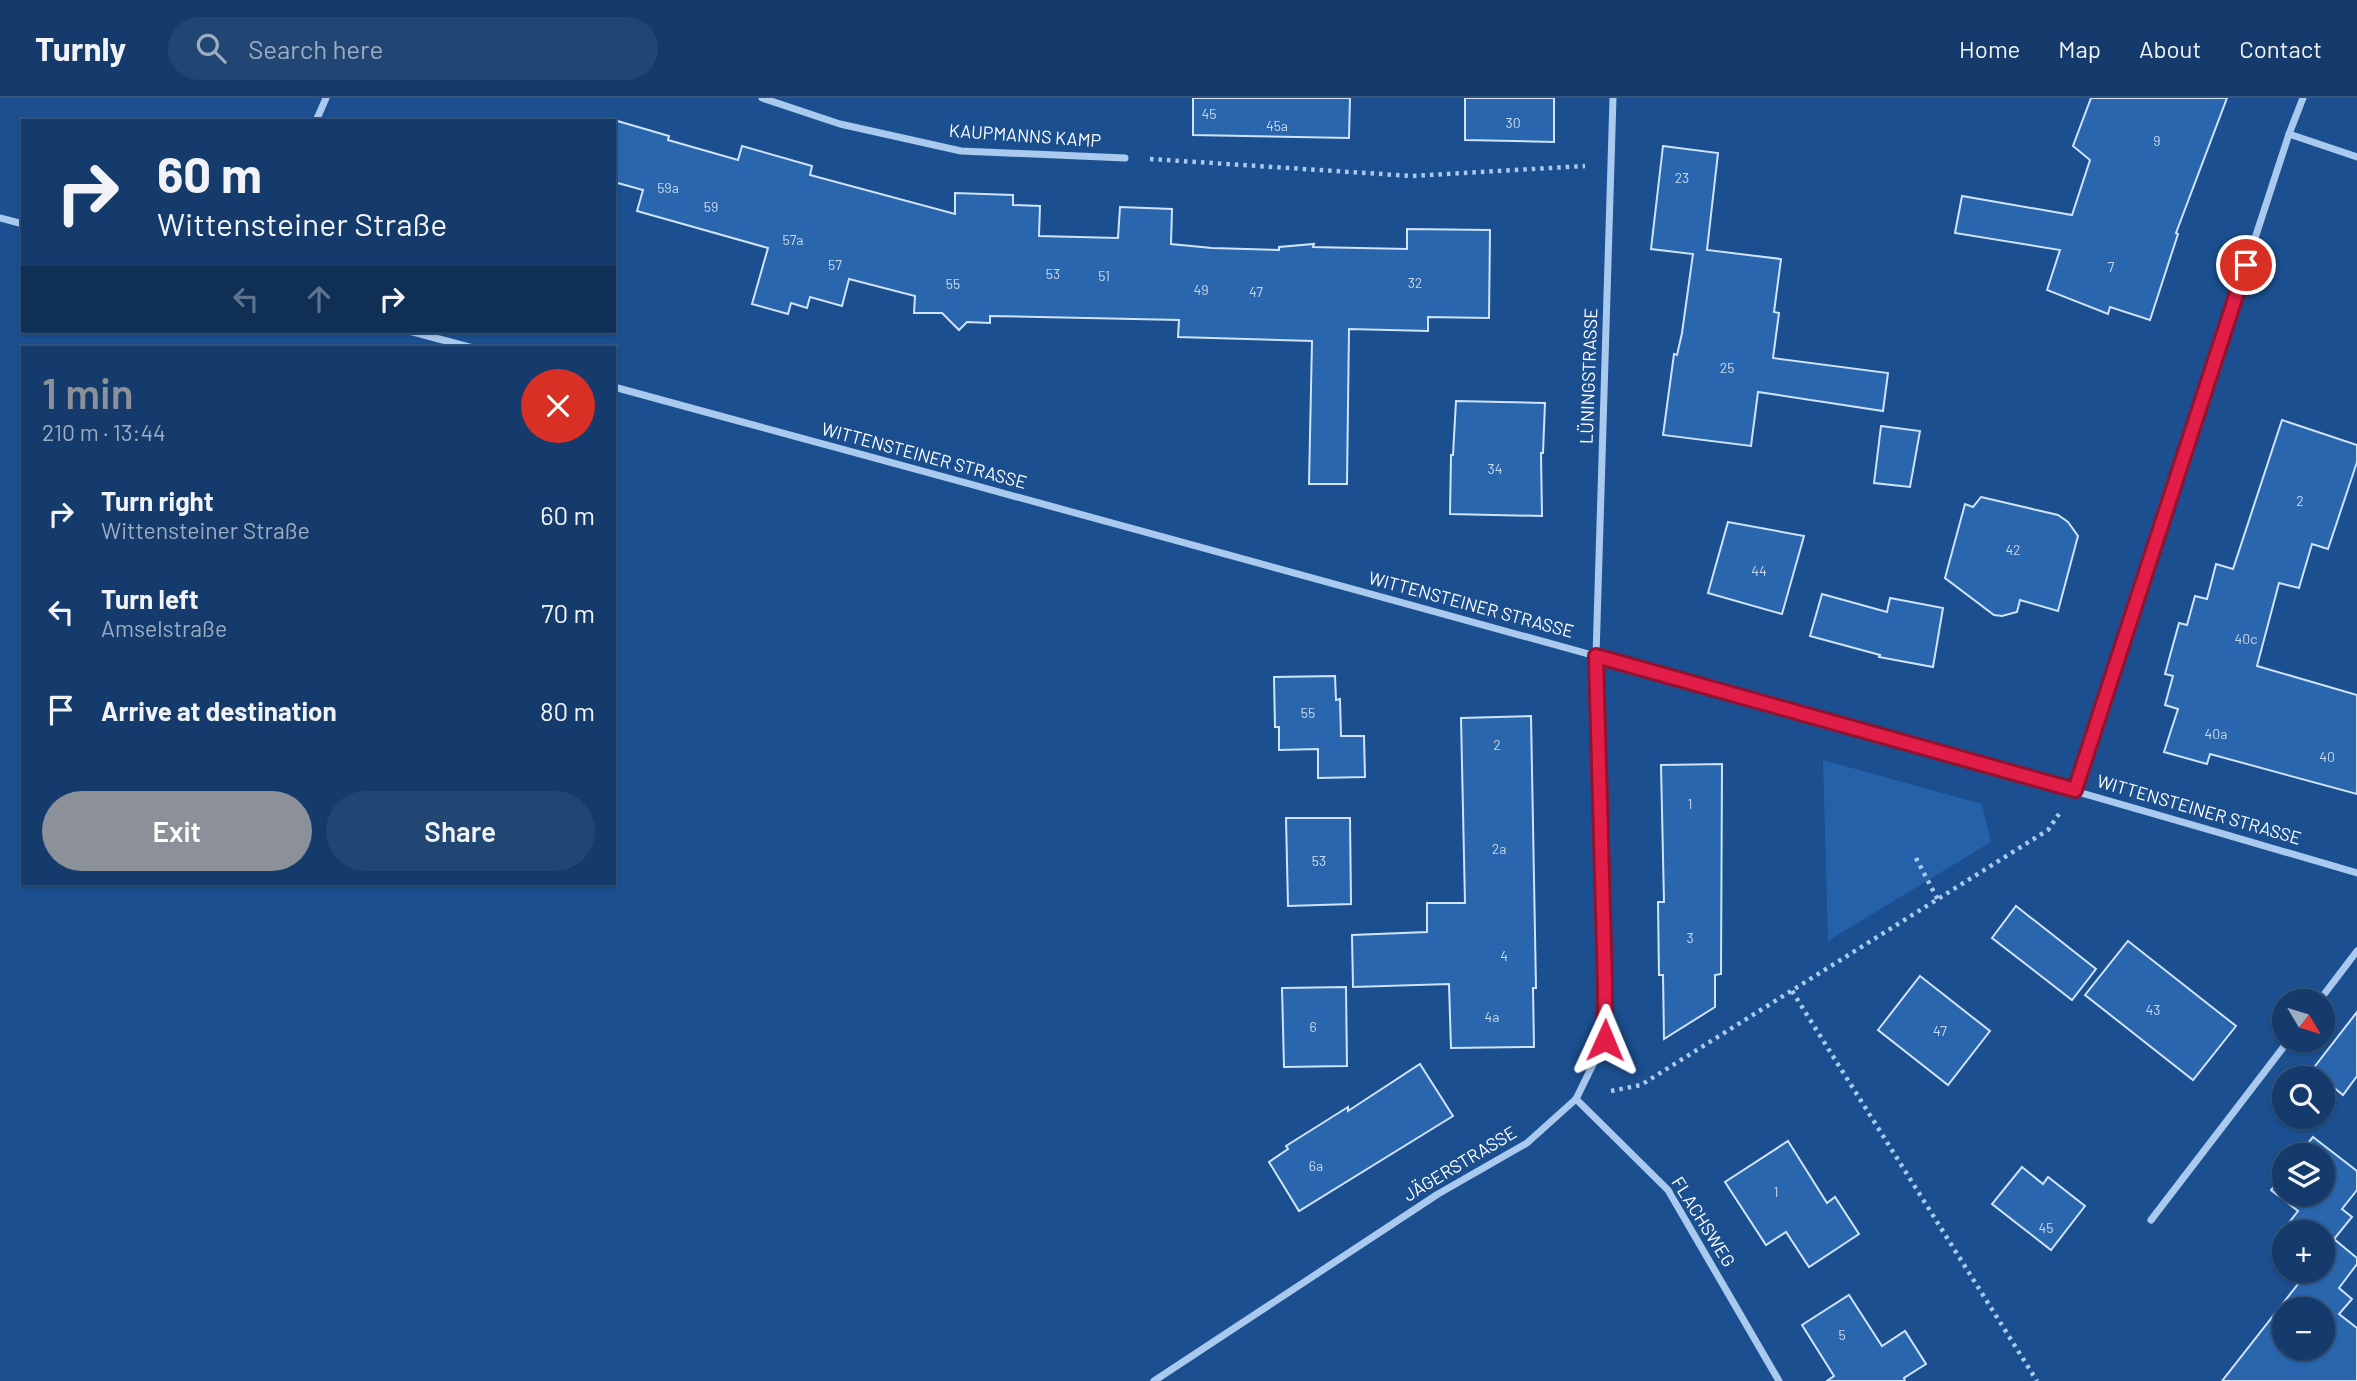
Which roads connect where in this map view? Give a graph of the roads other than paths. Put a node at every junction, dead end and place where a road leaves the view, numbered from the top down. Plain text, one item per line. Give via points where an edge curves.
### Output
1 (326, 98) edge
2 (762, 98) edge
3 (1613, 98) edge
4 (2303, 98) edge
5 (317, 119) edge
6 (2289, 134) junction
7 (2357, 157) edge
8 (1125, 158) road end
9 (0, 218) edge
10 (21, 223) edge
11 (417, 333) edge
12 (465, 346) edge
13 (616, 388) edge
14 (1596, 656) junction
15 (2075, 790) junction
16 (2357, 873) edge
17 (2357, 951) edge
18 (2328, 989) edge
19 (2281, 1052) edge
20 (1576, 1099) junction
21 (2151, 1220) dead end
22 (1154, 1381) edge
23 (1779, 1381) edge

1 - 5 street
2 - 8 street, KAUPMANNS KAMP via 840,124 961,151
3 - 14 street, LÜNINGSTRASSE
4 - 6 street
6 - 7 street
6 - 15 street
9 - 10 street
11 - 12 street
13 - 14 street, WITTENSTEINER STRASSE
14 - 15 street, WITTENSTEINER STRASSE
14 - 20 street, JÄGERSTRASSE via 1605,1040
15 - 16 street, WITTENSTEINER STRASSE
17 - 18 street
19 - 21 street
20 - 22 street, JÄGERSTRASSE via 1527,1143 1438,1194
20 - 23 street, FLACHSWEG via 1668,1191

